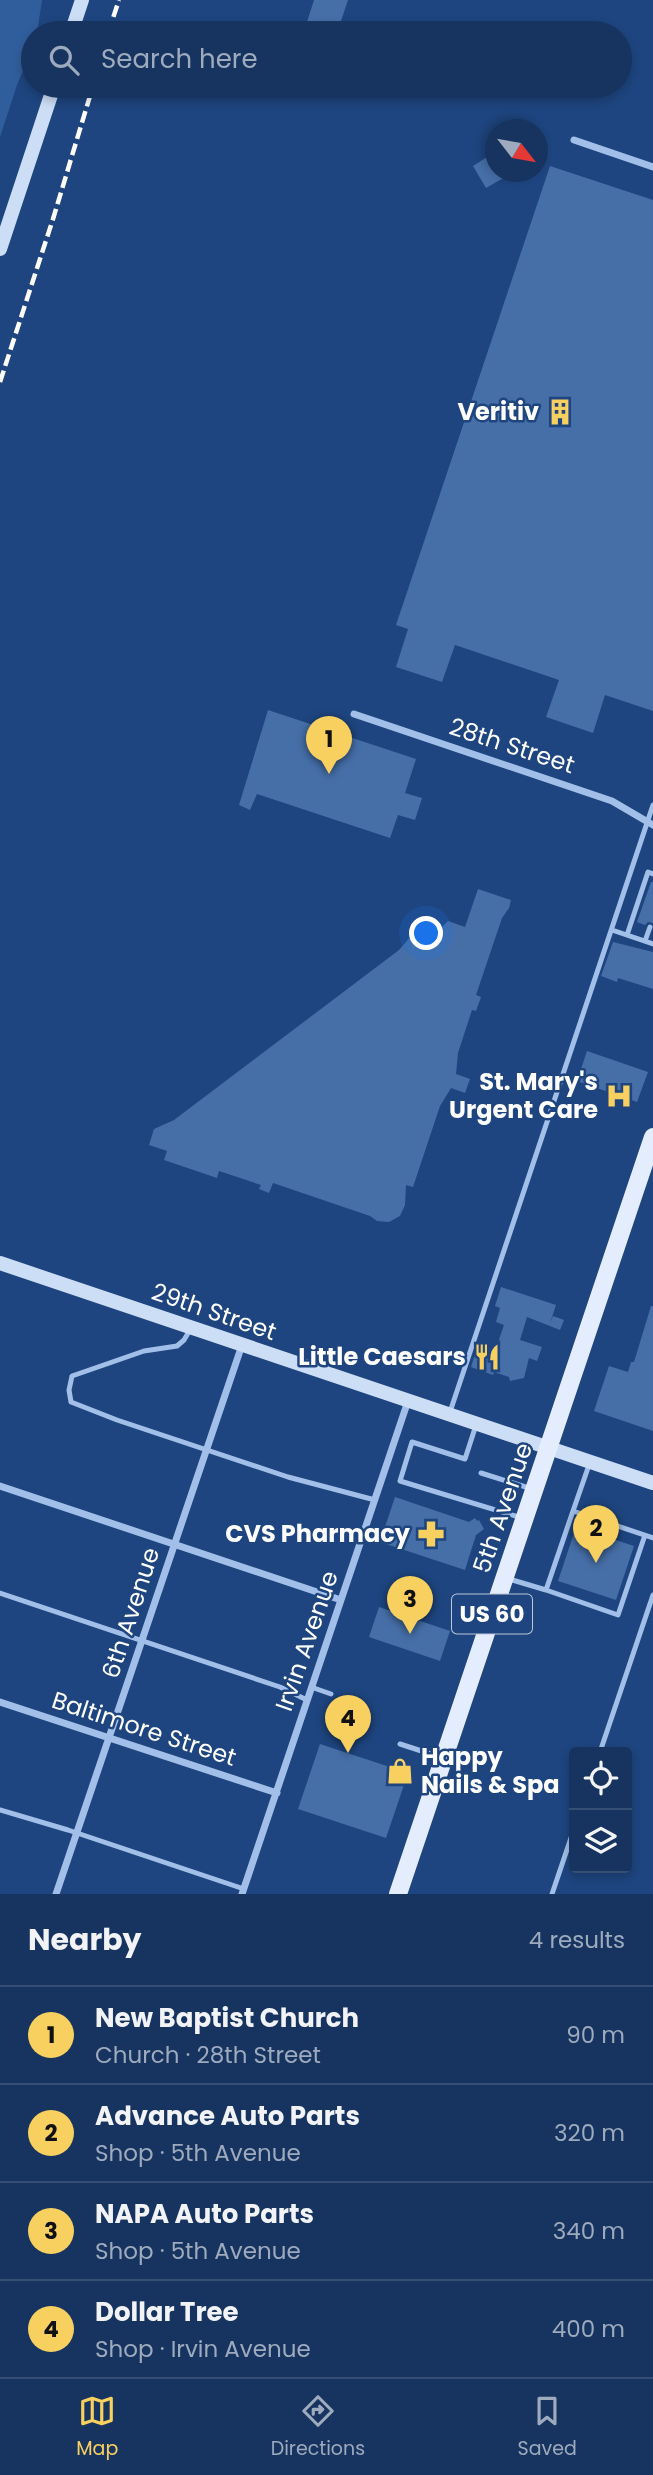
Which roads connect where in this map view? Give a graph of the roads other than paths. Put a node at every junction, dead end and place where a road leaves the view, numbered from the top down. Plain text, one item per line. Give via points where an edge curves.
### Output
1 (82, 0) edge
2 (75, 21) edge
3 (50, 98) edge
4 (574, 140) dead end
5 (653, 167) edge
6 (0, 249) edge
7 (354, 715) dead end
8 (653, 805) edge
9 (650, 823) edge
10 (631, 872) junction
11 (650, 876) edge
12 (650, 927) dead end
13 (612, 930) junction
14 (627, 935) junction
15 (645, 941) junction
16 (653, 944) edge
17 (653, 1137) edge
18 (0, 1263) edge
19 (191, 1328) junction
20 (242, 1345) junction
21 (408, 1401) junction
22 (449, 1415) junction
23 (476, 1424) junction
24 (549, 1448) junction
25 (206, 1450) junction
26 (390, 1457) junction
27 (406, 1462) junction
28 (590, 1462) junction
29 (481, 1473) dead end
30 (653, 1483) edge
31 (0, 1486) edge
32 (535, 1490) junction
33 (375, 1500) junction
34 (573, 1511) junction
35 (525, 1519) junction
36 (645, 1535) junction
37 (653, 1538) edge
38 (174, 1544) junction
39 (505, 1577) junction
40 (546, 1590) junction
41 (0, 1593) edge
42 (653, 1595) edge
43 (341, 1600) junction
44 (141, 1641) junction
45 (311, 1687) junction
46 (331, 1694) dead end
47 (307, 1700) junction
48 (0, 1702) edge
49 (109, 1738) junction
50 (400, 1745) dead end
51 (602, 1747) edge
52 (443, 1759) junction
53 (276, 1793) junction
54 (0, 1810) edge
55 (77, 1833) junction
56 (569, 1844) edge
57 (243, 1892) edge
58 (56, 1894) edge
59 (398, 1894) edge
60 (552, 1894) edge

1 - 2 main road
3 - 6 main road
4 - 5 street
7 - 9 street, 28th Street via 612,800
8 - 9 lane
9 - 10 lane
10 - 11 lane
10 - 13 lane
11 - 14 lane
12 - 15 lane
13 - 14 lane
13 - 22 lane
14 - 15 lane
15 - 16 lane
17 - 24 main road, 5th Avenue / US 60
18 - 19 main road, 29th Street
19 - 20 main road, 29th Street
19 - 25 lane via 177,1346 144,1351 72,1376 69,1396 87,1410
20 - 21 main road, 29th Street
20 - 25 street, 6th Avenue
21 - 22 main road, 29th Street
21 - 26 street, Irvin Avenue
22 - 23 main road, 29th Street
23 - 24 main road, 29th Street
23 - 27 lane via 465,1459 412,1442
24 - 28 main road, 29th Street
24 - 32 main road, 5th Avenue / US 60
25 - 33 lane
25 - 38 street, 6th Avenue
26 - 27 lane
26 - 33 street, Irvin Avenue
27 - 35 lane via 400,1481
28 - 30 main road, 29th Street
28 - 34 lane
29 - 32 lane
31 - 38 street
32 - 35 main road, 5th Avenue / US 60
33 - 43 street, Irvin Avenue
34 - 36 lane
34 - 40 lane
35 - 39 main road, 5th Avenue / US 60
36 - 37 lane
36 - 40 lane via 618,1615
38 - 43 street
38 - 44 street, 6th Avenue
39 - 40 lane
39 - 52 main road, 5th Avenue / US 60
41 - 44 lane
42 - 51 lane
43 - 45 street, Irvin Avenue
44 - 47 lane
44 - 49 street, 6th Avenue
45 - 46 lane
45 - 47 street, Irvin Avenue
47 - 53 street, Irvin Avenue
48 - 49 street, Baltimore Street
49 - 53 street, Baltimore Street
49 - 55 street, 6th Avenue
50 - 52 lane
52 - 59 main road, 5th Avenue / US 60
53 - 57 street, Irvin Avenue
54 - 55 lane
55 - 57 lane
55 - 58 street, 6th Avenue
56 - 60 lane

